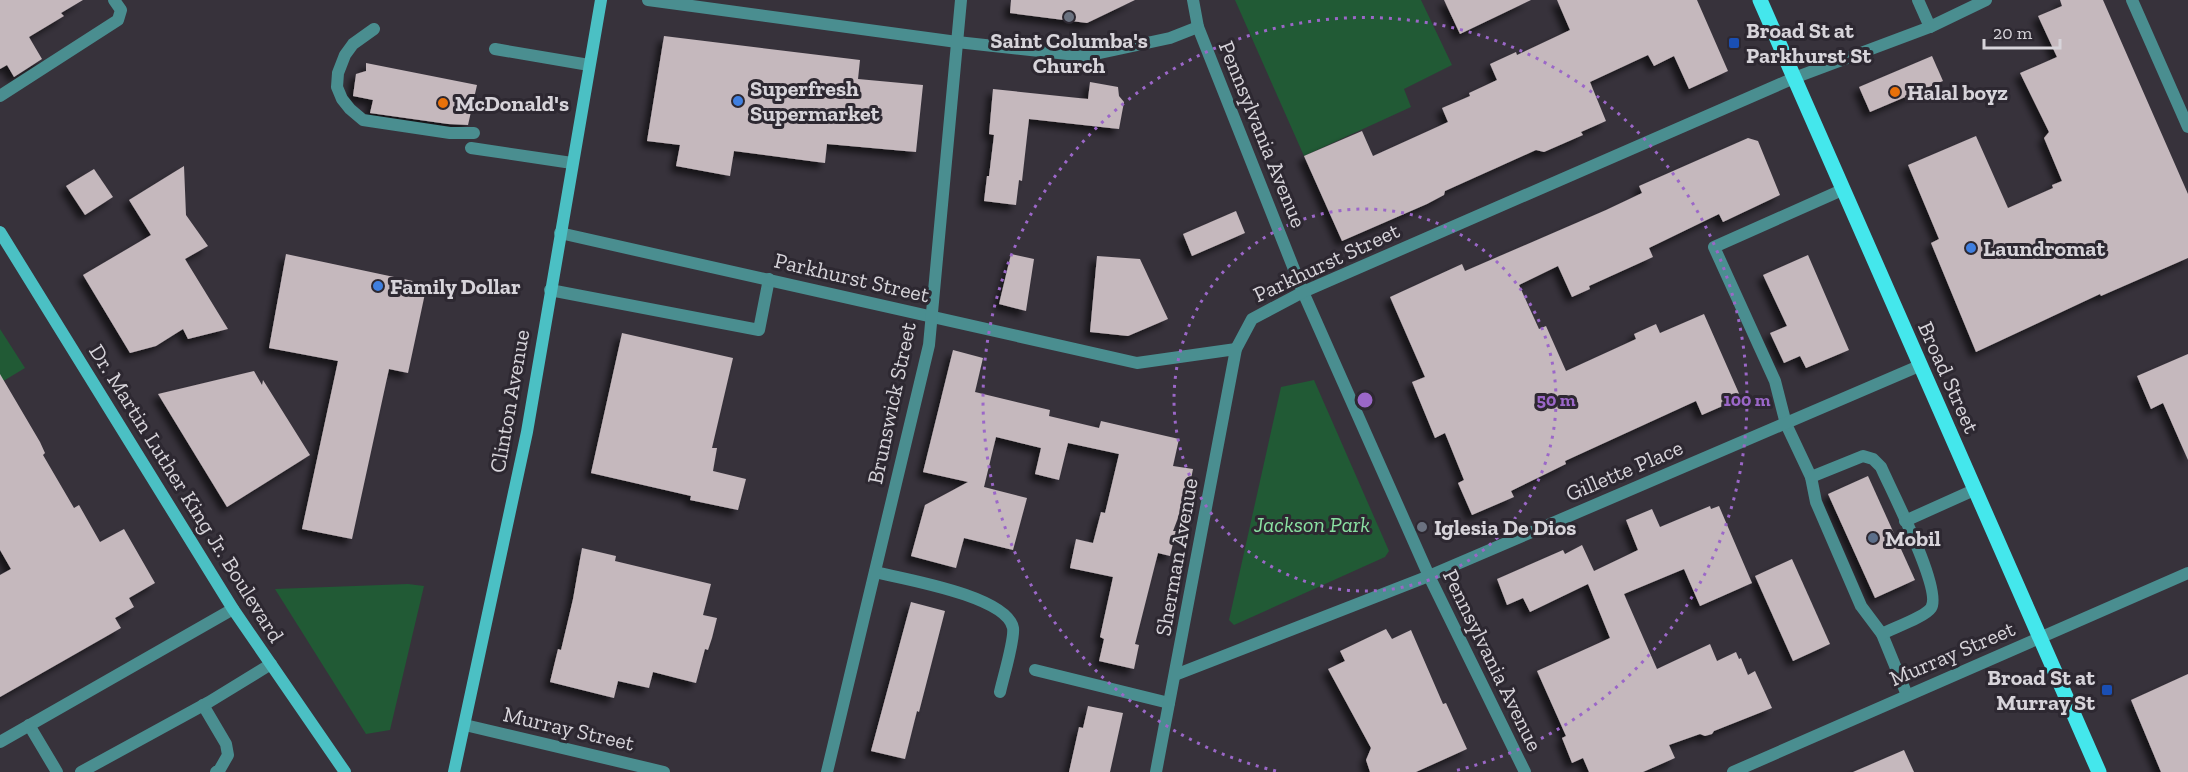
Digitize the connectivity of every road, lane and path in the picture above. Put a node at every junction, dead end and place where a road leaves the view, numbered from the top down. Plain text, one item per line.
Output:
1 (114, 0) edge
2 (601, 0) edge
3 (648, 0) edge
4 (961, 0) edge
5 (1193, 0) edge
6 (1760, 0) edge
7 (1918, 0) edge
8 (1986, 0) edge
9 (2132, 0) edge
10 (1198, 27) junction
11 (1930, 27) junction
12 (374, 29) dead end
13 (957, 42) junction
14 (495, 49) dead end
15 (589, 65) junction
16 (1794, 78) junction
17 (0, 96) edge
18 (2188, 127) edge
19 (474, 133) dead end
20 (471, 148) dead end
21 (572, 163) junction
22 (1842, 190) junction
23 (0, 232) edge
24 (560, 233) junction
25 (769, 279) junction
26 (550, 290) junction
27 (1303, 292) junction
28 (931, 316) junction
29 (1236, 349) junction
30 (1919, 366) junction
31 (1785, 424) junction
32 (1810, 477) junction
33 (1974, 490) junction
34 (1905, 520) junction
35 (875, 572) junction
36 (2188, 573) edge
37 (1429, 576) junction
38 (233, 609) junction
39 (1882, 634) junction
40 (2040, 638) junction
41 (271, 664) junction
42 (1035, 670) dead end
43 (1176, 675) junction
44 (1000, 692) dead end
45 (1907, 695) junction
46 (1169, 704) junction
47 (203, 705) junction
48 (465, 724) junction
49 (29, 725) junction
50 (0, 742) edge
51 (57, 772) edge
52 (81, 772) edge
53 (216, 772) edge
54 (345, 772) edge
55 (454, 772) edge
56 (664, 772) edge
57 (827, 772) edge
58 (1156, 772) edge
59 (1525, 772) edge
60 (1733, 772) edge
61 (2099, 772) edge

1 - 17 street
2 - 15 main road, Clinton Avenue
3 - 13 street
4 - 13 street, Brunswick Street
5 - 10 street, Pennsylvania Avenue
6 - 16 main road, Broad Street
7 - 11 street
8 - 11 street, Parkhurst Street
9 - 18 street
10 - 13 street
10 - 27 street, Pennsylvania Avenue
11 - 16 street, Parkhurst Street
12 - 19 street
13 - 28 street, Brunswick Street
14 - 15 street
15 - 21 main road, Clinton Avenue
16 - 22 main road, Broad Street
16 - 27 street, Parkhurst Street
20 - 21 street
21 - 24 main road, Clinton Avenue
22 - 30 main road, Broad Street
22 - 31 street
23 - 38 main road, Dr. Martin Luther King Jr. Boulevard
24 - 25 street, Parkhurst Street
24 - 26 main road, Clinton Avenue
25 - 26 street
25 - 28 street, Parkhurst Street
26 - 48 main road, Clinton Avenue
27 - 29 street, Parkhurst Street
27 - 37 street, Pennsylvania Avenue
28 - 29 street, Parkhurst Street
28 - 35 street, Brunswick Street
29 - 43 street, Sherman Avenue
30 - 31 street, Gillette Place
30 - 33 main road, Broad Street
31 - 32 street
31 - 37 street, Gillette Place
32 - 34 street
32 - 39 street
33 - 34 street
33 - 40 main road, Broad Street
34 - 39 street
35 - 44 street
35 - 57 street, Brunswick Street
36 - 40 street, Murray Street
37 - 43 street, Gillette Place
37 - 59 street, Pennsylvania Avenue
38 - 41 main road, Dr. Martin Luther King Jr. Boulevard
38 - 49 street
39 - 45 street
40 - 45 street, Murray Street
40 - 61 main road, Broad Street
41 - 47 street
41 - 54 main road, Dr. Martin Luther King Jr. Boulevard
42 - 46 street
43 - 46 street, Sherman Avenue
45 - 60 street, Murray Street
46 - 58 street, Sherman Avenue
47 - 52 street
47 - 53 street
48 - 55 main road, Clinton Avenue
48 - 56 street, Murray Street
49 - 50 street
49 - 51 street

